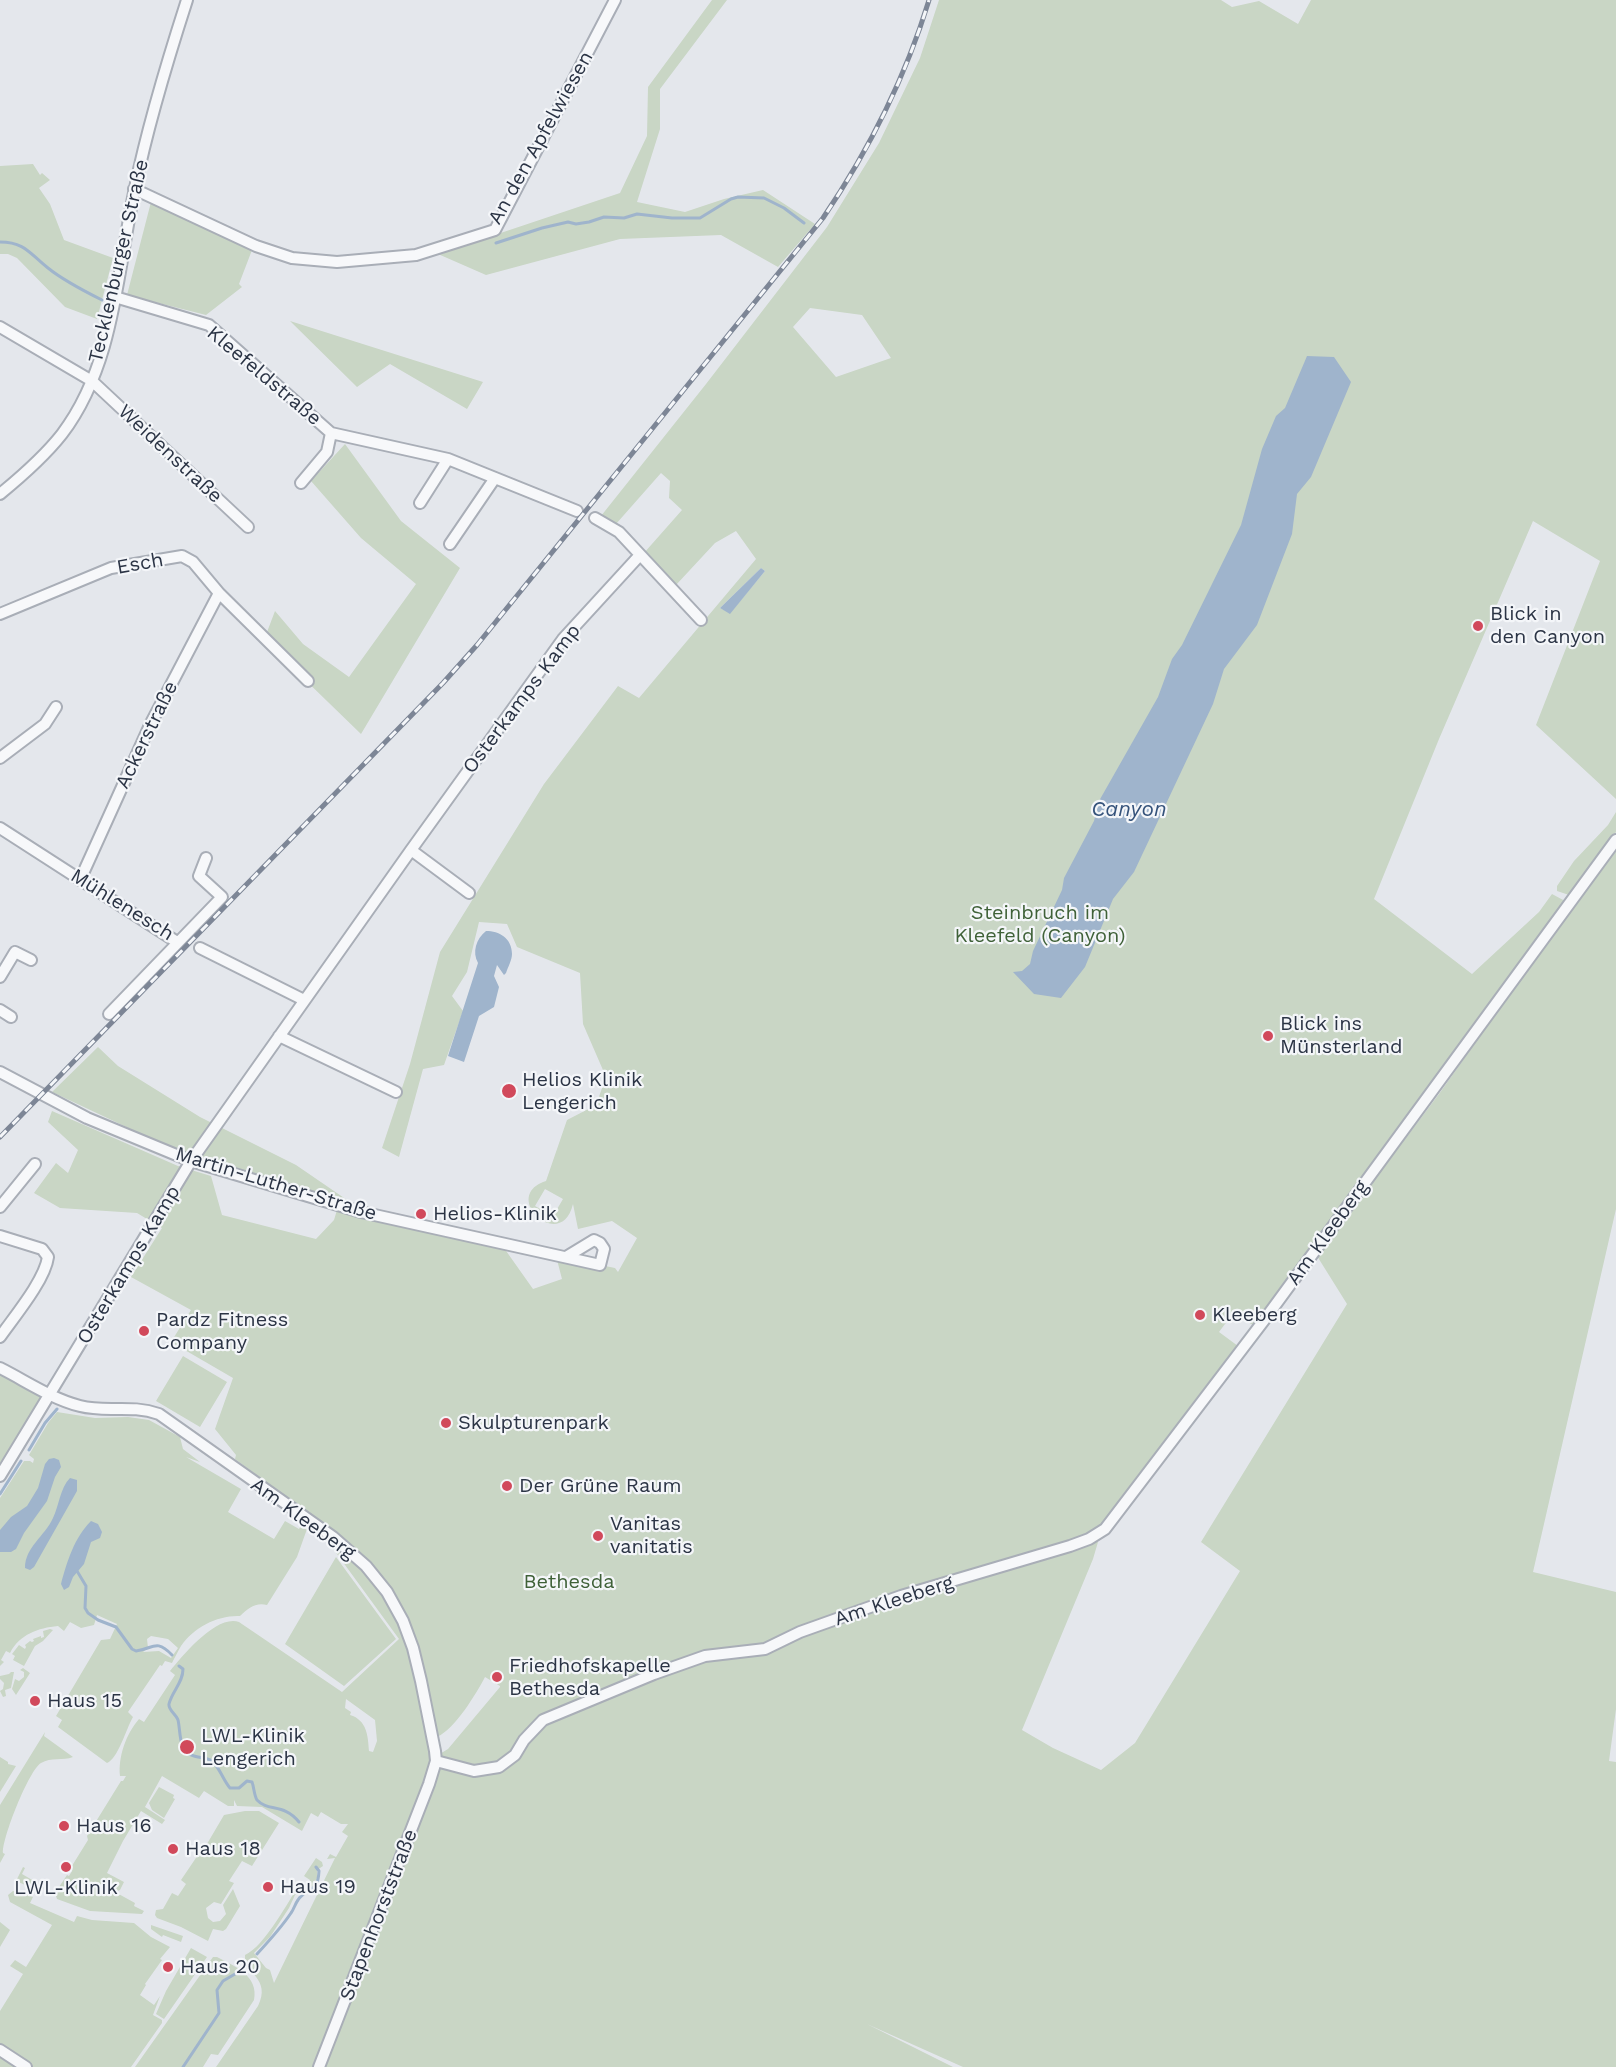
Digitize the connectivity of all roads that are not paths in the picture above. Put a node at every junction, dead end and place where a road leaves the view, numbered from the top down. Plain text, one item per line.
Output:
1 (187, 0) edge
2 (615, 0) edge
3 (134, 189) junction
4 (115, 297) junction
5 (0, 327) edge
6 (92, 381) junction
7 (331, 433) junction
8 (448, 459) junction
9 (495, 478) junction
10 (301, 483) dead end
11 (0, 494) edge
12 (420, 503) dead end
13 (577, 511) dead end
14 (595, 518) dead end
15 (248, 527) dead end
16 (450, 544) dead end
17 (640, 555) junction
18 (219, 593) junction
19 (0, 614) edge
20 (701, 620) dead end
21 (308, 681) dead end
22 (56, 707) dead end
23 (0, 758) edge
24 (0, 828) edge
25 (1616, 840) edge
26 (411, 850) junction
27 (206, 858) dead end
28 (80, 880) junction
29 (469, 893) dead end
30 (177, 942) junction
31 (200, 948) dead end
32 (31, 960) dead end
33 (0, 977) edge
34 (304, 1000) junction
35 (0, 1010) edge
36 (109, 1014) dead end
37 (11, 1017) dead end
38 (279, 1036) junction
39 (0, 1072) edge
40 (396, 1092) dead end
41 (191, 1161) junction
42 (35, 1164) dead end
43 (0, 1207) edge
44 (0, 1236) edge
45 (566, 1257) dead end
46 (0, 1337) edge
47 (0, 1368) edge
48 (52, 1394) junction
49 (0, 1476) edge
50 (436, 1761) junction
51 (0, 2050) edge
52 (26, 2067) edge
53 (319, 2067) edge

1 - 3 street, Tecklenburger Straße
2 - 3 street, An den Apfelwiesen
3 - 4 street, Tecklenburger Straße
4 - 6 street, Tecklenburger Straße
4 - 7 street, Kleefeldstraße
5 - 6 street, Weidenstraße
6 - 11 street, Tecklenburger Straße
6 - 15 street, Weidenstraße
7 - 8 street, Kleefeldstraße
7 - 10 street
8 - 9 street, Kleefeldstraße
8 - 12 street
9 - 13 street, Kleefeldstraße
9 - 16 street
14 - 17 street
17 - 20 street
17 - 26 street, Osterkamps Kamp
18 - 19 street, Esch
18 - 21 street, Esch
18 - 28 street, Ackerstraße
22 - 23 street
24 - 28 street, Mühlenesch
25 - 50 street, Am Kleeberg
26 - 29 street
26 - 34 street, Osterkamps Kamp
27 - 30 street, Mühlenesch
28 - 30 street, Mühlenesch
30 - 36 street
31 - 34 street
32 - 33 street
34 - 38 street, Osterkamps Kamp
35 - 37 street
38 - 40 street
38 - 41 street, Osterkamps Kamp
39 - 41 street, Martin-Luther-Straße
41 - 45 street, Martin-Luther-Straße
41 - 48 street, Osterkamps Kamp
42 - 43 street
44 - 46 street
47 - 48 street, Am Kleeberg
48 - 49 street, Osterkamps Kamp
48 - 50 street, Am Kleeberg
50 - 53 street, Stapenhorststraße
51 - 52 street

